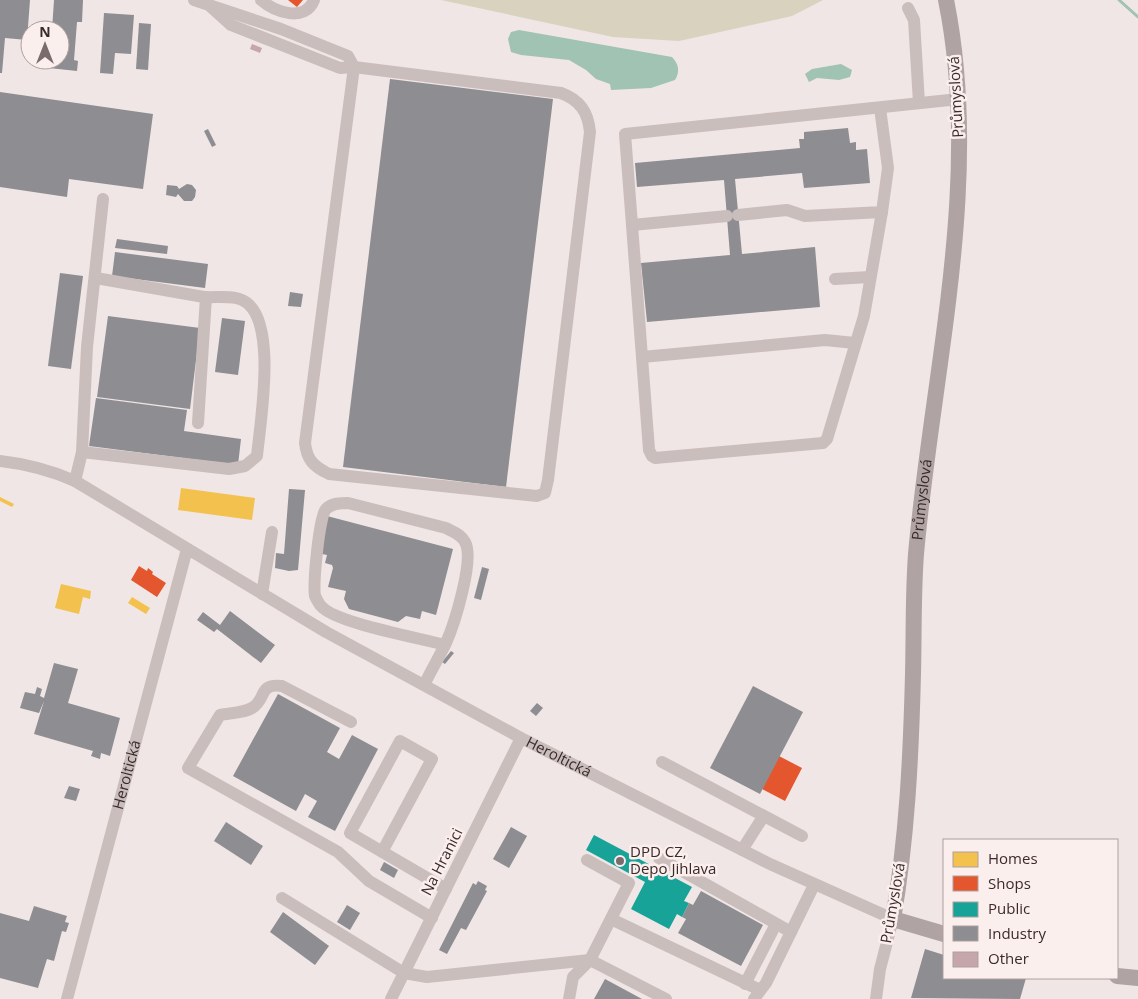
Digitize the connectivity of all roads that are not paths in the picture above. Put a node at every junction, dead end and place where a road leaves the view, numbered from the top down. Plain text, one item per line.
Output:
1 (261, 0) edge
2 (314, 0) edge
3 (946, 0) edge
4 (201, 2) edge
5 (908, 8) dead end
6 (354, 67) junction
7 (959, 100) junction
8 (919, 104) junction
9 (880, 108) junction
10 (104, 199) dead end
11 (882, 212) junction
12 (632, 225) junction
13 (870, 276) junction
14 (96, 278) junction
15 (835, 279) dead end
16 (206, 297) junction
17 (855, 343) junction
18 (642, 357) junction
19 (198, 423) dead end
20 (82, 452) junction
21 (0, 461) edge
22 (74, 481) junction
23 (272, 532) dead end
24 (187, 549) junction
25 (262, 594) junction
26 (445, 645) junction
27 (424, 685) junction
28 (351, 722) dead end
29 (521, 738) junction
30 (662, 762) dead end
31 (763, 817) junction
32 (802, 836) dead end
33 (742, 850) junction
34 (382, 852) junction
35 (659, 858) dead end
36 (587, 860) dead end
37 (814, 885) junction
38 (446, 889) junction
39 (282, 898) dead end
40 (432, 918) junction
41 (611, 919) junction
42 (893, 919) junction
43 (776, 924) junction
44 (791, 932) junction
45 (943, 934) edge
46 (590, 960) junction
47 (404, 972) junction
48 (1118, 976) edge
49 (1138, 978) edge
50 (745, 984) junction
51 (757, 995) edge
52 (67, 999) edge
53 (391, 999) edge
54 (569, 999) edge
55 (666, 999) edge
56 (876, 999) edge

1 - 2 street
3 - 7 main road, Průmyslová
4 - 6 street
5 - 8 street
6 - 6 street
7 - 8 street
7 - 42 main road, Průmyslová
8 - 9 street
9 - 11 street
9 - 12 street
10 - 14 street
11 - 12 street
11 - 13 street
12 - 18 street
13 - 15 street
13 - 17 street
14 - 16 street
14 - 20 street
16 - 19 street
16 - 20 street
17 - 18 street
17 - 18 street
20 - 22 street
21 - 22 street, Heroltická
22 - 24 street, Heroltická
23 - 25 street
24 - 25 street, Heroltická
24 - 52 street, Heroltická
25 - 27 street, Heroltická
26 - 26 street
26 - 27 street
27 - 29 street, Heroltická
28 - 40 street
29 - 33 street, Heroltická
29 - 38 street, Na Hranici
30 - 31 street
31 - 32 street
31 - 33 street
33 - 37 street, Heroltická
34 - 34 street
34 - 38 street
35 - 43 street
36 - 41 street
37 - 42 street, Heroltická
37 - 44 street
38 - 40 street, Na Hranici
39 - 47 street
40 - 47 street, Na Hranici
41 - 46 street
41 - 50 street
42 - 45 main road, Heroltická
42 - 56 street, Průmyslová
43 - 44 street
43 - 50 street
44 - 51 street
46 - 47 street
46 - 54 street
46 - 55 street
47 - 53 street, Na Hranici
48 - 49 main road
50 - 51 street

